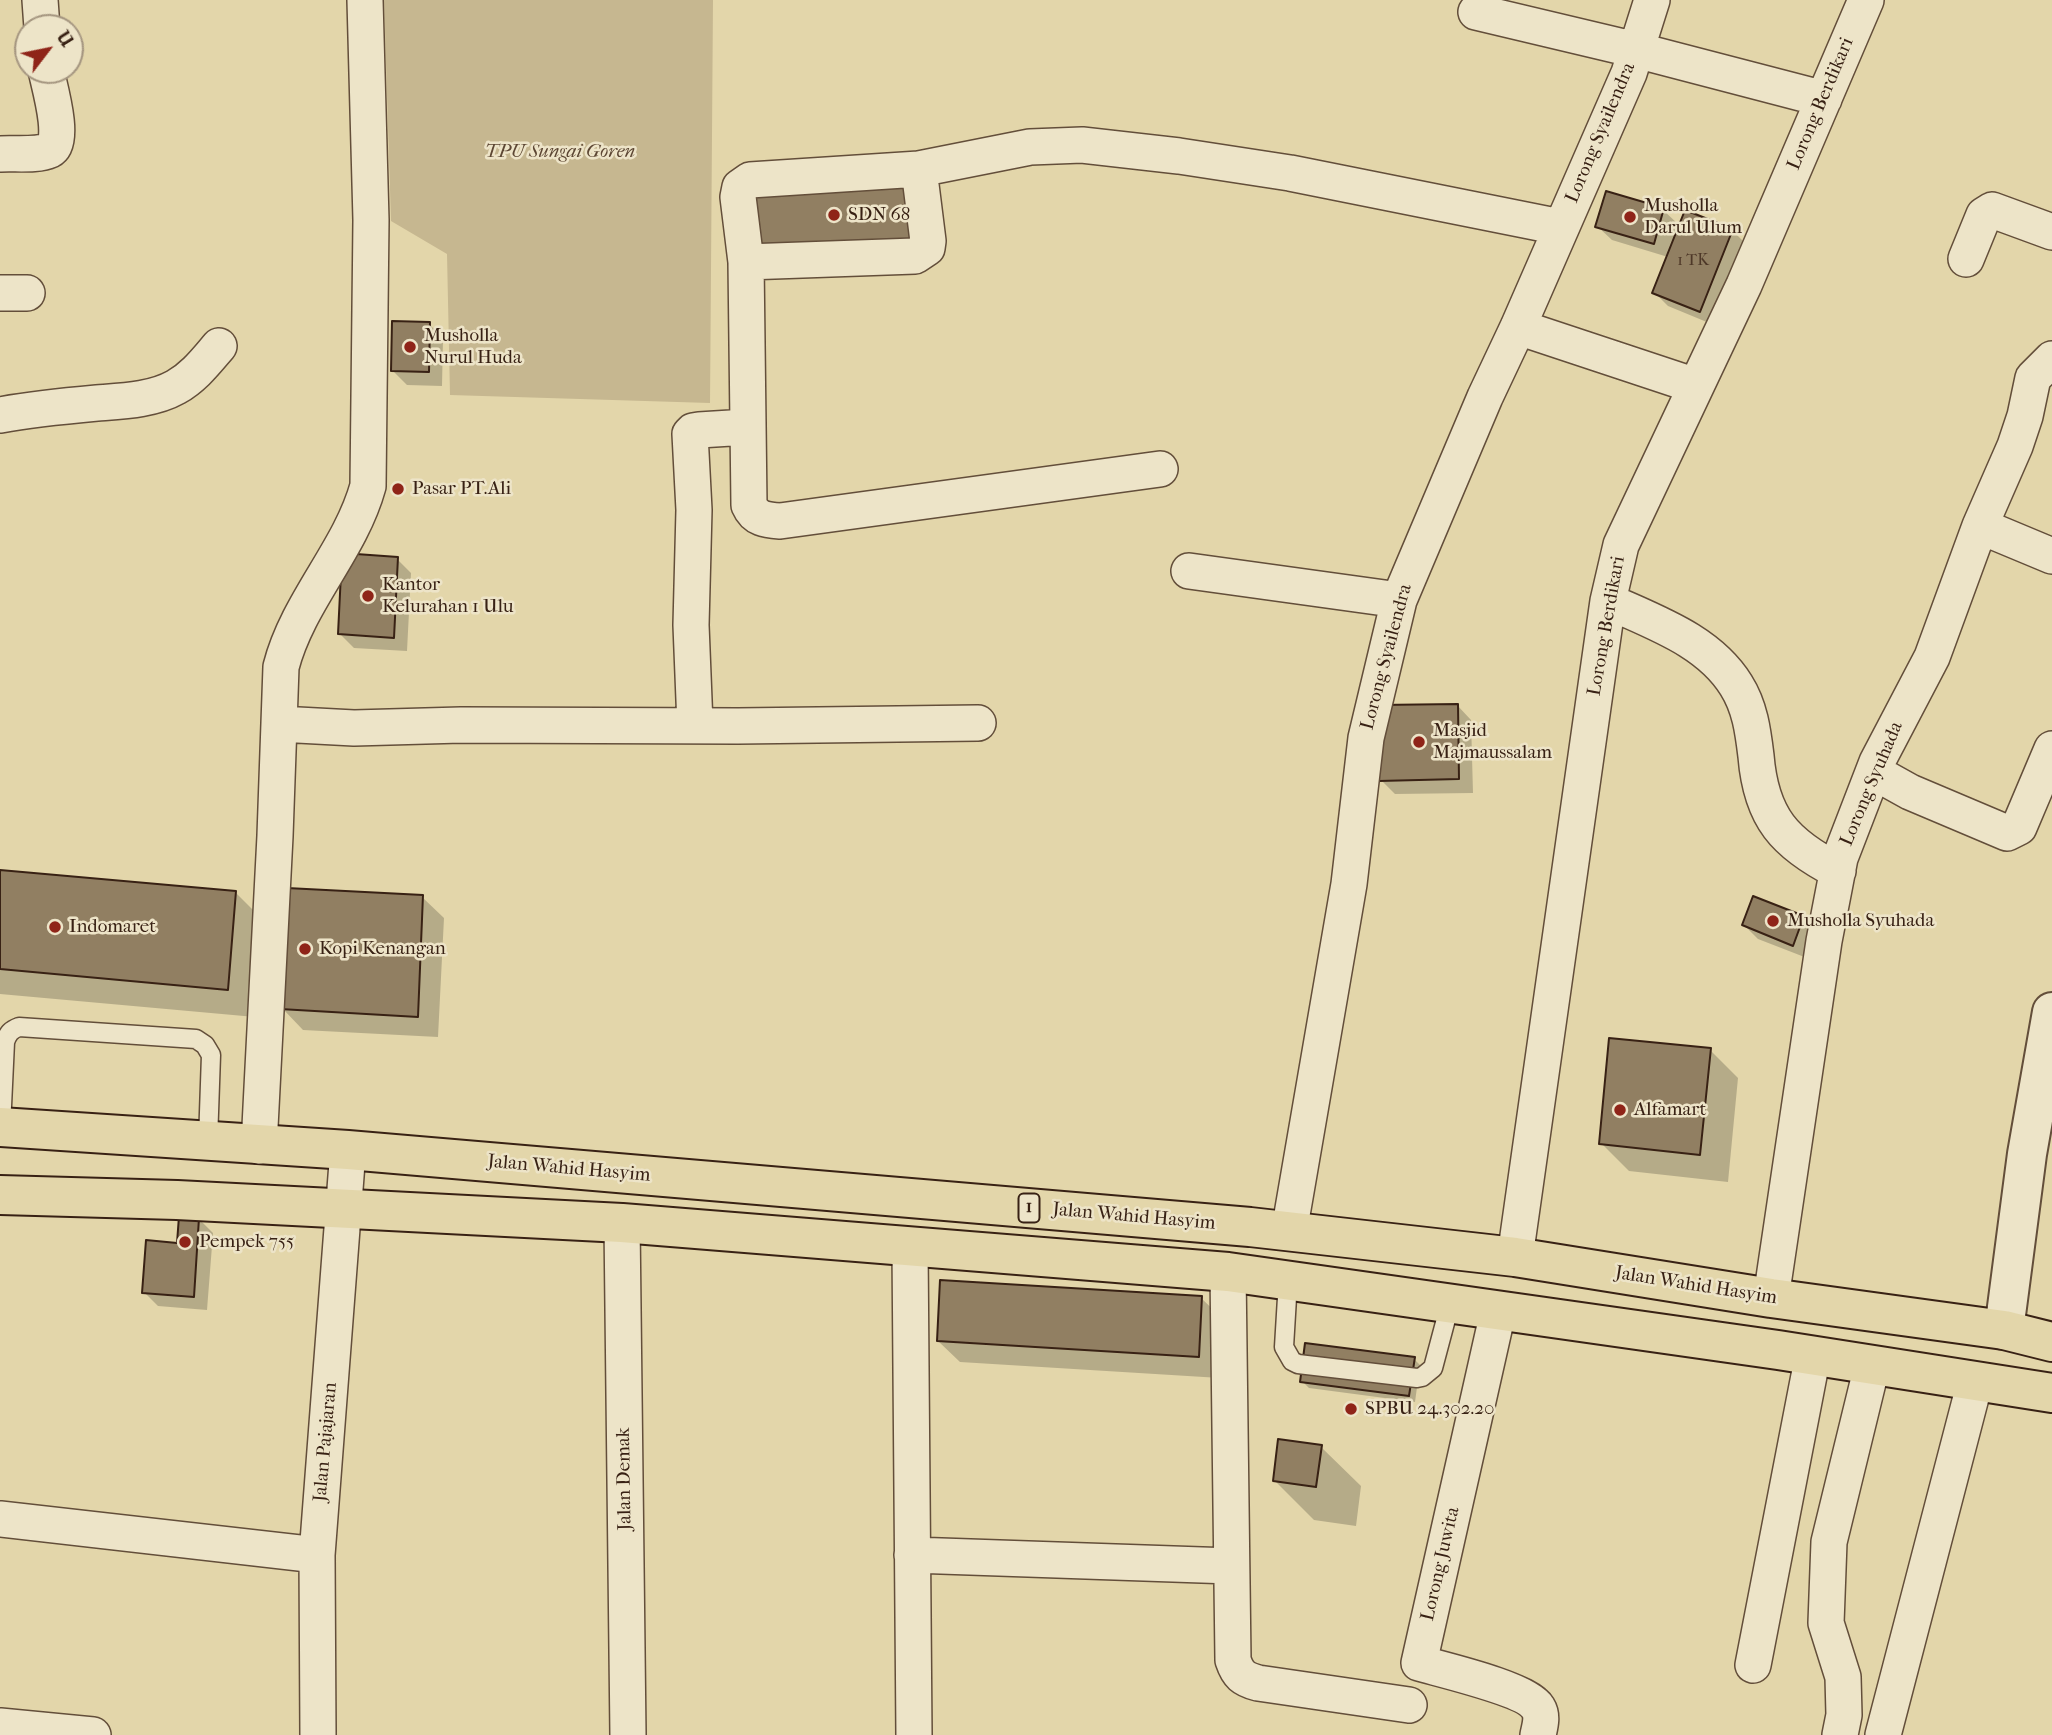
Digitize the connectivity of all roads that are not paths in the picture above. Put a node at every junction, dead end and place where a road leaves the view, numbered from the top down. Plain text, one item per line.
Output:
1 (365, 0) edge
2 (1652, 0) edge
3 (1866, 0) edge
4 (1475, 12) dead end
5 (1636, 50) junction
6 (49, 84) edge
7 (1824, 99) junction
8 (0, 154) edge
9 (919, 169) junction
10 (1560, 227) junction
11 (2052, 232) edge
12 (1966, 259) dead end
13 (746, 262) junction
14 (1518, 327) junction
15 (219, 346) dead end
16 (2052, 359) edge
17 (1696, 386) junction
18 (0, 415) edge
19 (747, 427) junction
20 (1160, 469) dead end
21 (1980, 526) junction
22 (2052, 556) edge
23 (1189, 570) dead end
24 (1399, 600) junction
25 (1608, 601) junction
26 (978, 723) dead end
27 (279, 724) junction
28 (695, 725) junction
29 (2052, 749) edge
30 (1874, 772) junction
31 (1838, 871) junction
32 (2052, 1012) edge
33 (0, 1127) edge
34 (208, 1141) junction
35 (259, 1146) junction
36 (348, 1150) junction
37 (0, 1196) edge
38 (344, 1209) junction
39 (622, 1223) junction
40 (1289, 1232) junction
41 (910, 1247) junction
42 (1515, 1257) junction
43 (1228, 1272) junction
44 (1287, 1282) junction
45 (1771, 1298) junction
46 (1451, 1304) junction
47 (1498, 1312) junction
48 (2004, 1330) junction
49 (2052, 1342) edge
50 (1813, 1355) junction
51 (1872, 1366) junction
52 (1975, 1382) junction
53 (2052, 1394) edge
54 (0, 1520) edge
55 (317, 1555) junction
56 (912, 1555) junction
57 (1231, 1566) junction
58 (1419, 1663) junction
59 (1753, 1665) dead end
60 (1406, 1720) edge
61 (0, 1726) edge
62 (93, 1735) edge
63 (318, 1735) edge
64 (628, 1735) edge
65 (914, 1735) edge
66 (1538, 1735) edge
67 (1840, 1735) edge
68 (1883, 1735) edge

1 - 27 street
2 - 5 street, Lorong Syailendra
3 - 7 street, Lorong Berdikari
4 - 5 street
5 - 7 street
5 - 10 street, Lorong Syailendra
6 - 8 street
7 - 17 street, Lorong Berdikari
9 - 10 street
9 - 13 street
9 - 13 street
10 - 14 street, Lorong Syailendra
11 - 12 street
13 - 19 street
14 - 17 street
14 - 24 street, Lorong Syailendra
15 - 18 street
16 - 21 street, Lorong Syuhada
17 - 25 street, Lorong Berdikari
19 - 20 street
19 - 28 street
21 - 22 street
21 - 30 street, Lorong Syuhada
23 - 24 street
24 - 40 street, Lorong Syailendra
25 - 31 street
25 - 42 street, Lorong Berdikari
26 - 28 street
27 - 28 street
27 - 35 street
29 - 30 street
30 - 31 street, Lorong Syuhada
31 - 45 street, Lorong Syuhada
32 - 48 street
33 - 34 highway, Jalan Wahid Hasyim / 1
33 - 34 lane
34 - 35 highway, Jalan Wahid Hasyim / 1
35 - 36 highway, Jalan Wahid Hasyim / 1
36 - 38 street, Jalan Pajajaran
36 - 40 highway, Jalan Wahid Hasyim / 1
37 - 38 highway
38 - 39 highway
38 - 55 street, Jalan Pajajaran
39 - 41 highway
39 - 64 street, Jalan Demak
40 - 42 highway, Jalan Wahid Hasyim / 1
41 - 43 highway
41 - 56 street
42 - 45 highway, Jalan Wahid Hasyim / 1
43 - 44 highway
43 - 57 street
44 - 46 highway
44 - 46 lane
45 - 48 highway, Jalan Wahid Hasyim / 1
46 - 47 highway
47 - 50 highway
47 - 58 street, Lorong Juwita
48 - 49 highway, Jalan Wahid Hasyim / 1
50 - 51 highway
50 - 59 street
51 - 52 highway
51 - 67 street
52 - 53 highway
52 - 68 street
54 - 55 street
55 - 63 street, Jalan Pajajaran
56 - 57 street
56 - 65 street
57 - 60 street
58 - 60 street, Lorong Juwita
58 - 66 street
61 - 62 street

